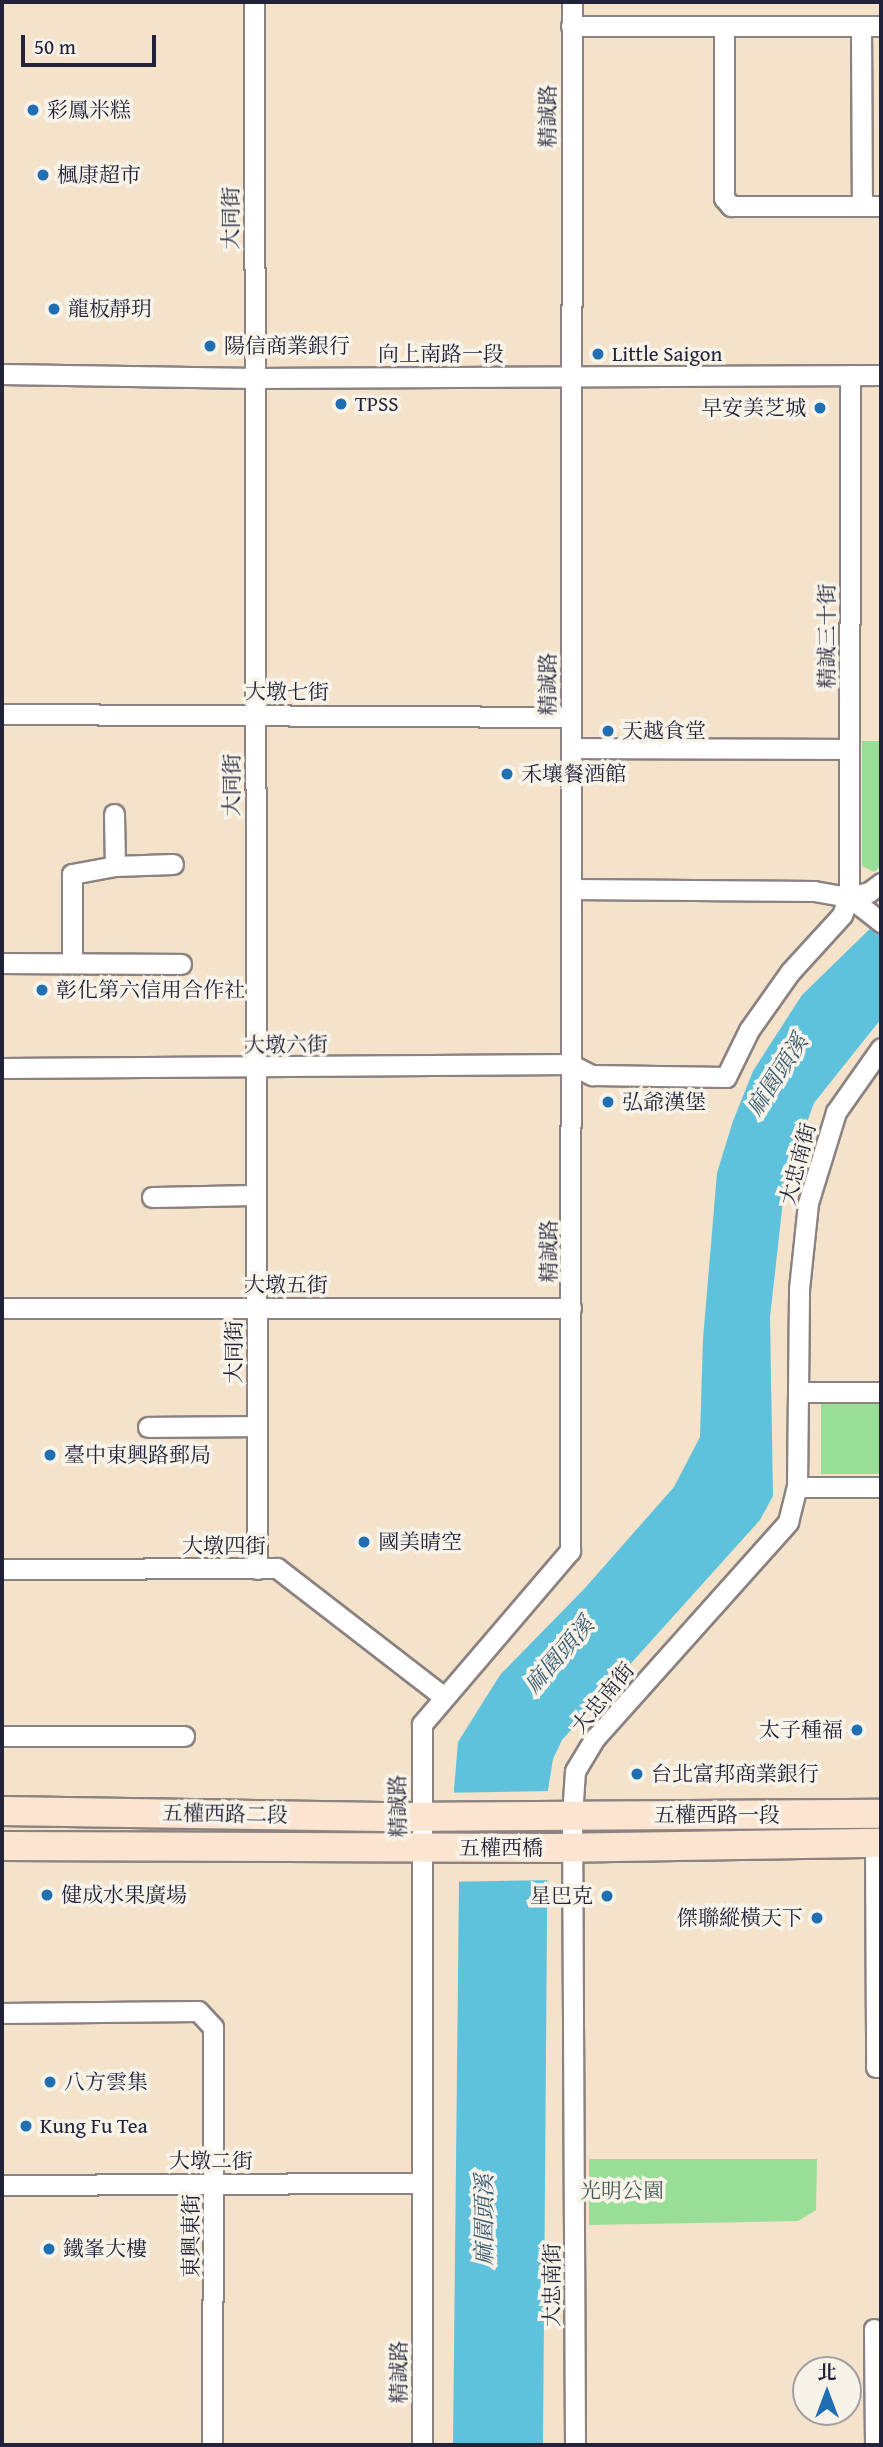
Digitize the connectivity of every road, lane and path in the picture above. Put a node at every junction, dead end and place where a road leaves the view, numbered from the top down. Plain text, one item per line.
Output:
1 (254, 2) edge
2 (572, 2) edge
3 (571, 26) junction
4 (724, 26) junction
5 (861, 26) junction
6 (881, 26) edge
7 (872, 206) edge
8 (2, 374) edge
9 (850, 374) junction
10 (881, 375) edge
11 (569, 376) junction
12 (255, 377) junction
13 (2, 714) edge
14 (255, 715) junction
15 (571, 716) junction
16 (571, 748) junction
17 (849, 749) junction
18 (114, 814) dead end
19 (173, 864) dead end
20 (115, 866) junction
21 (881, 883) edge
22 (571, 889) junction
23 (849, 897) junction
24 (875, 916) edge
25 (2, 963) edge
26 (72, 963) junction
27 (180, 964) dead end
28 (881, 1048) edge
29 (570, 1065) junction
30 (2, 1068) edge
31 (256, 1068) junction
32 (256, 1195) junction
33 (152, 1197) dead end
34 (2, 1308) edge
35 (257, 1308) junction
36 (571, 1308) junction
37 (799, 1392) junction
38 (881, 1392) edge
39 (257, 1426) junction
40 (148, 1427) dead end
41 (797, 1487) junction
42 (881, 1487) edge
43 (2, 1569) edge
44 (257, 1569) junction
45 (444, 1697) junction
46 (184, 1736) dead end
47 (2, 1737) edge
48 (2, 1811) edge
49 (881, 1814) edge
50 (434, 1816) junction
51 (562, 1816) junction
52 (878, 1843) edge
53 (2, 1846) edge
54 (563, 1847) junction
55 (435, 1848) junction
56 (2, 2013) edge
57 (881, 2067) edge
58 (421, 2183) junction
59 (214, 2184) junction
60 (2, 2185) edge
61 (874, 2329) dead end
62 (212, 2445) edge
63 (422, 2445) edge
64 (575, 2445) edge
65 (874, 2445) edge

1 - 12 street, 大同街
2 - 3 street, 精誠路
3 - 4 street
3 - 11 street, 精誠路
4 - 5 street
4 - 7 street
5 - 6 street
5 - 7 street
8 - 12 street, 向上南路一段
9 - 10 street, 向上南路一段
9 - 11 street, 向上南路一段
9 - 17 street, 精誠三十街
11 - 12 street, 向上南路一段
11 - 15 street, 精誠路
12 - 14 street, 大同街
13 - 14 street, 大墩七街
14 - 15 street, 大墩七街
14 - 31 street, 大同街
15 - 16 street, 精誠路
16 - 17 street
16 - 22 street, 精誠路
17 - 23 street, 精誠三十街
18 - 20 street
19 - 20 street
20 - 26 street
21 - 23 street
22 - 23 street
22 - 29 street, 精誠路
23 - 24 street
23 - 29 street, 大墩六街
25 - 26 street
26 - 27 street
28 - 37 street, 大忠南街
29 - 31 street, 大墩六街
29 - 36 street, 精誠路
30 - 31 street, 大墩六街
31 - 32 street, 大同街
32 - 33 street
32 - 35 street, 大同街
34 - 35 street, 大墩五街
35 - 36 street, 大墩五街
35 - 39 street, 大同街
36 - 45 street, 精誠路
37 - 38 street
37 - 41 street, 大忠南街
39 - 40 street
39 - 44 street, 大同街
41 - 42 street
41 - 51 street, 大忠南街
43 - 44 street, 大墩四街
44 - 45 street, 大墩四街
45 - 50 street, 精誠路
46 - 47 street
48 - 50 main road, 五權西路二段
49 - 51 main road, 五權西路一段
50 - 51 main road, 五權西橋
50 - 55 street, 精誠路
51 - 54 street, 大忠南街
52 - 54 main road, 五權西路一段
52 - 57 street
53 - 55 main road, 五權西路二段
54 - 55 main road, 五權西橋
54 - 64 street, 大忠南街
55 - 58 street, 精誠路
56 - 59 street, 東興東街
58 - 59 street, 大墩二街
58 - 63 street, 精誠路
59 - 60 street, 大墩二街
59 - 62 street, 東興東街
61 - 65 street

